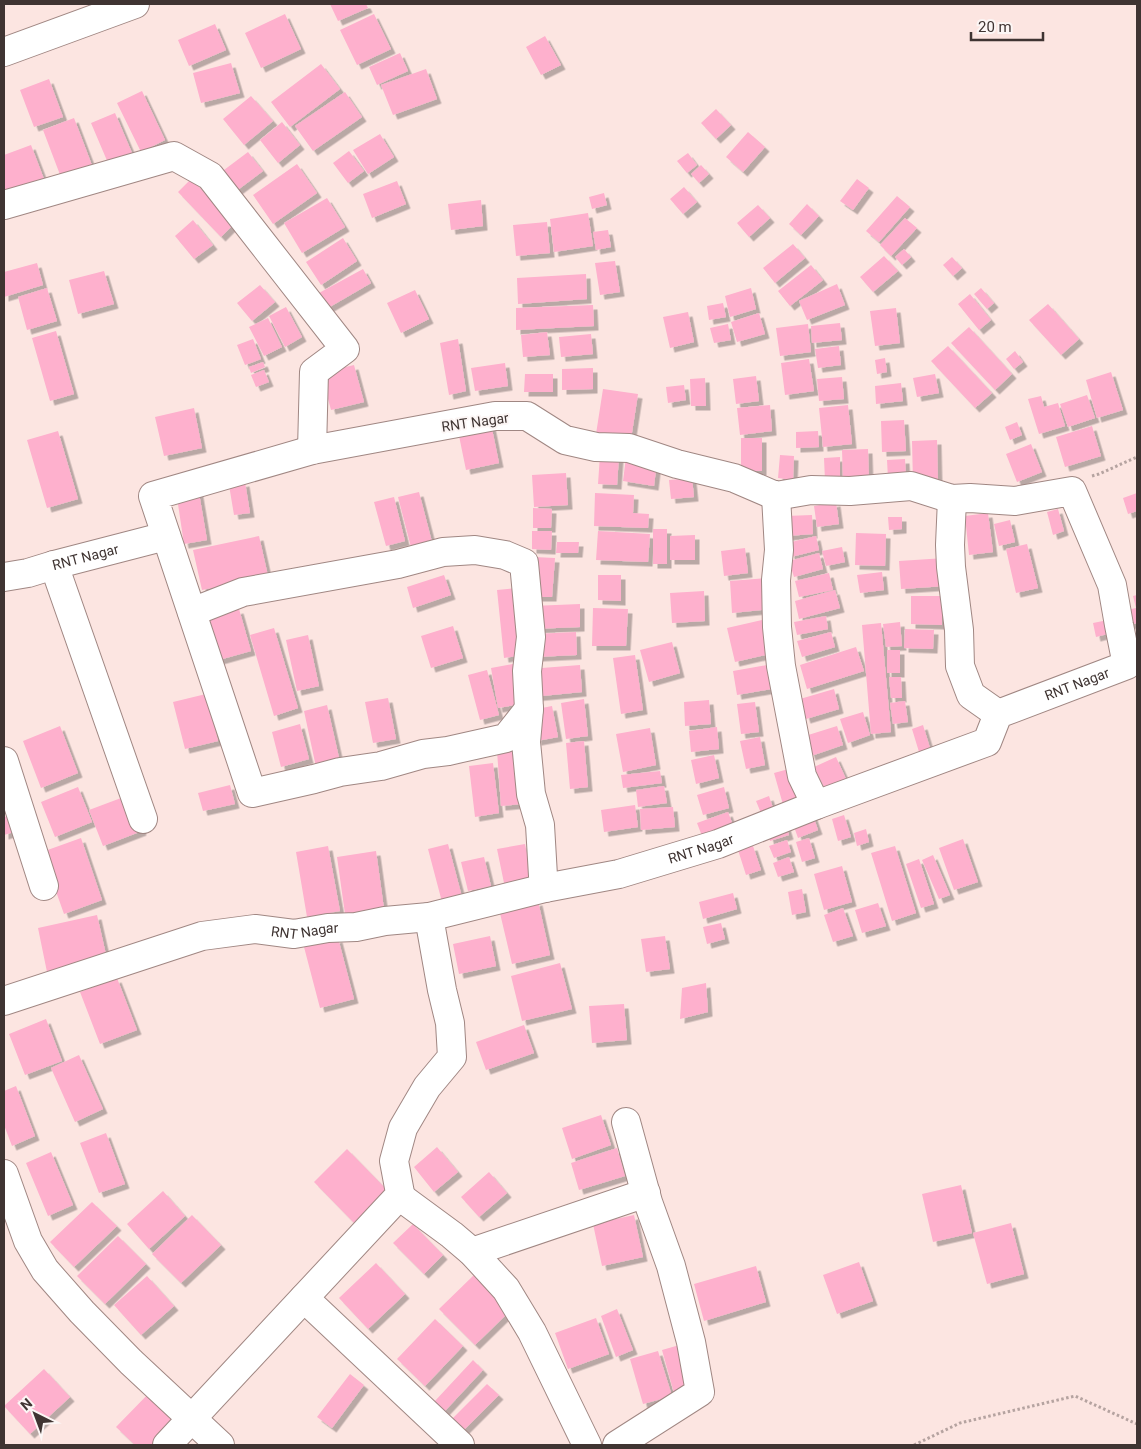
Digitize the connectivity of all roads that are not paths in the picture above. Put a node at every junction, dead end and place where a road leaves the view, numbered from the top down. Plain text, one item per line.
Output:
1 (135, 4) edge
2 (4, 52) edge
3 (4, 205) edge
4 (312, 450) junction
5 (776, 496) junction
6 (952, 499) junction
7 (166, 536) junction
8 (54, 565) junction
9 (4, 577) edge
10 (192, 612) junction
11 (528, 709) junction
12 (998, 714) junction
13 (4, 762) edge
14 (816, 805) junction
15 (142, 819) dead end
16 (44, 886) dead end
17 (545, 888) junction
18 (429, 917) junction
19 (4, 1001) edge
20 (626, 1122) dead end
21 (4, 1174) edge
22 (646, 1193) junction
23 (399, 1196) junction
24 (472, 1252) junction
25 (304, 1298) junction
26 (191, 1419) junction
27 (167, 1445) edge
28 (220, 1445) edge
29 (460, 1445) edge
30 (587, 1445) edge
31 (617, 1445) edge

1 - 2 street
3 - 4 street
4 - 5 street, RNT Nagar
4 - 7 street, RNT Nagar
5 - 6 street, RNT Nagar
5 - 14 street
6 - 12 street
6 - 12 street, RNT Nagar
7 - 8 street, RNT Nagar
7 - 10 street, RNT Nagar
8 - 9 street, RNT Nagar
8 - 15 street
10 - 11 street, RNT Nagar
10 - 11 street
11 - 17 street
12 - 14 street, RNT Nagar
13 - 16 street
14 - 17 street, RNT Nagar
17 - 18 street, RNT Nagar
18 - 19 street, RNT Nagar
18 - 23 street
20 - 22 street
21 - 26 street
22 - 24 street
22 - 31 street
23 - 24 street
23 - 25 street
24 - 30 street
25 - 26 street
25 - 29 street
26 - 27 street
26 - 28 street

